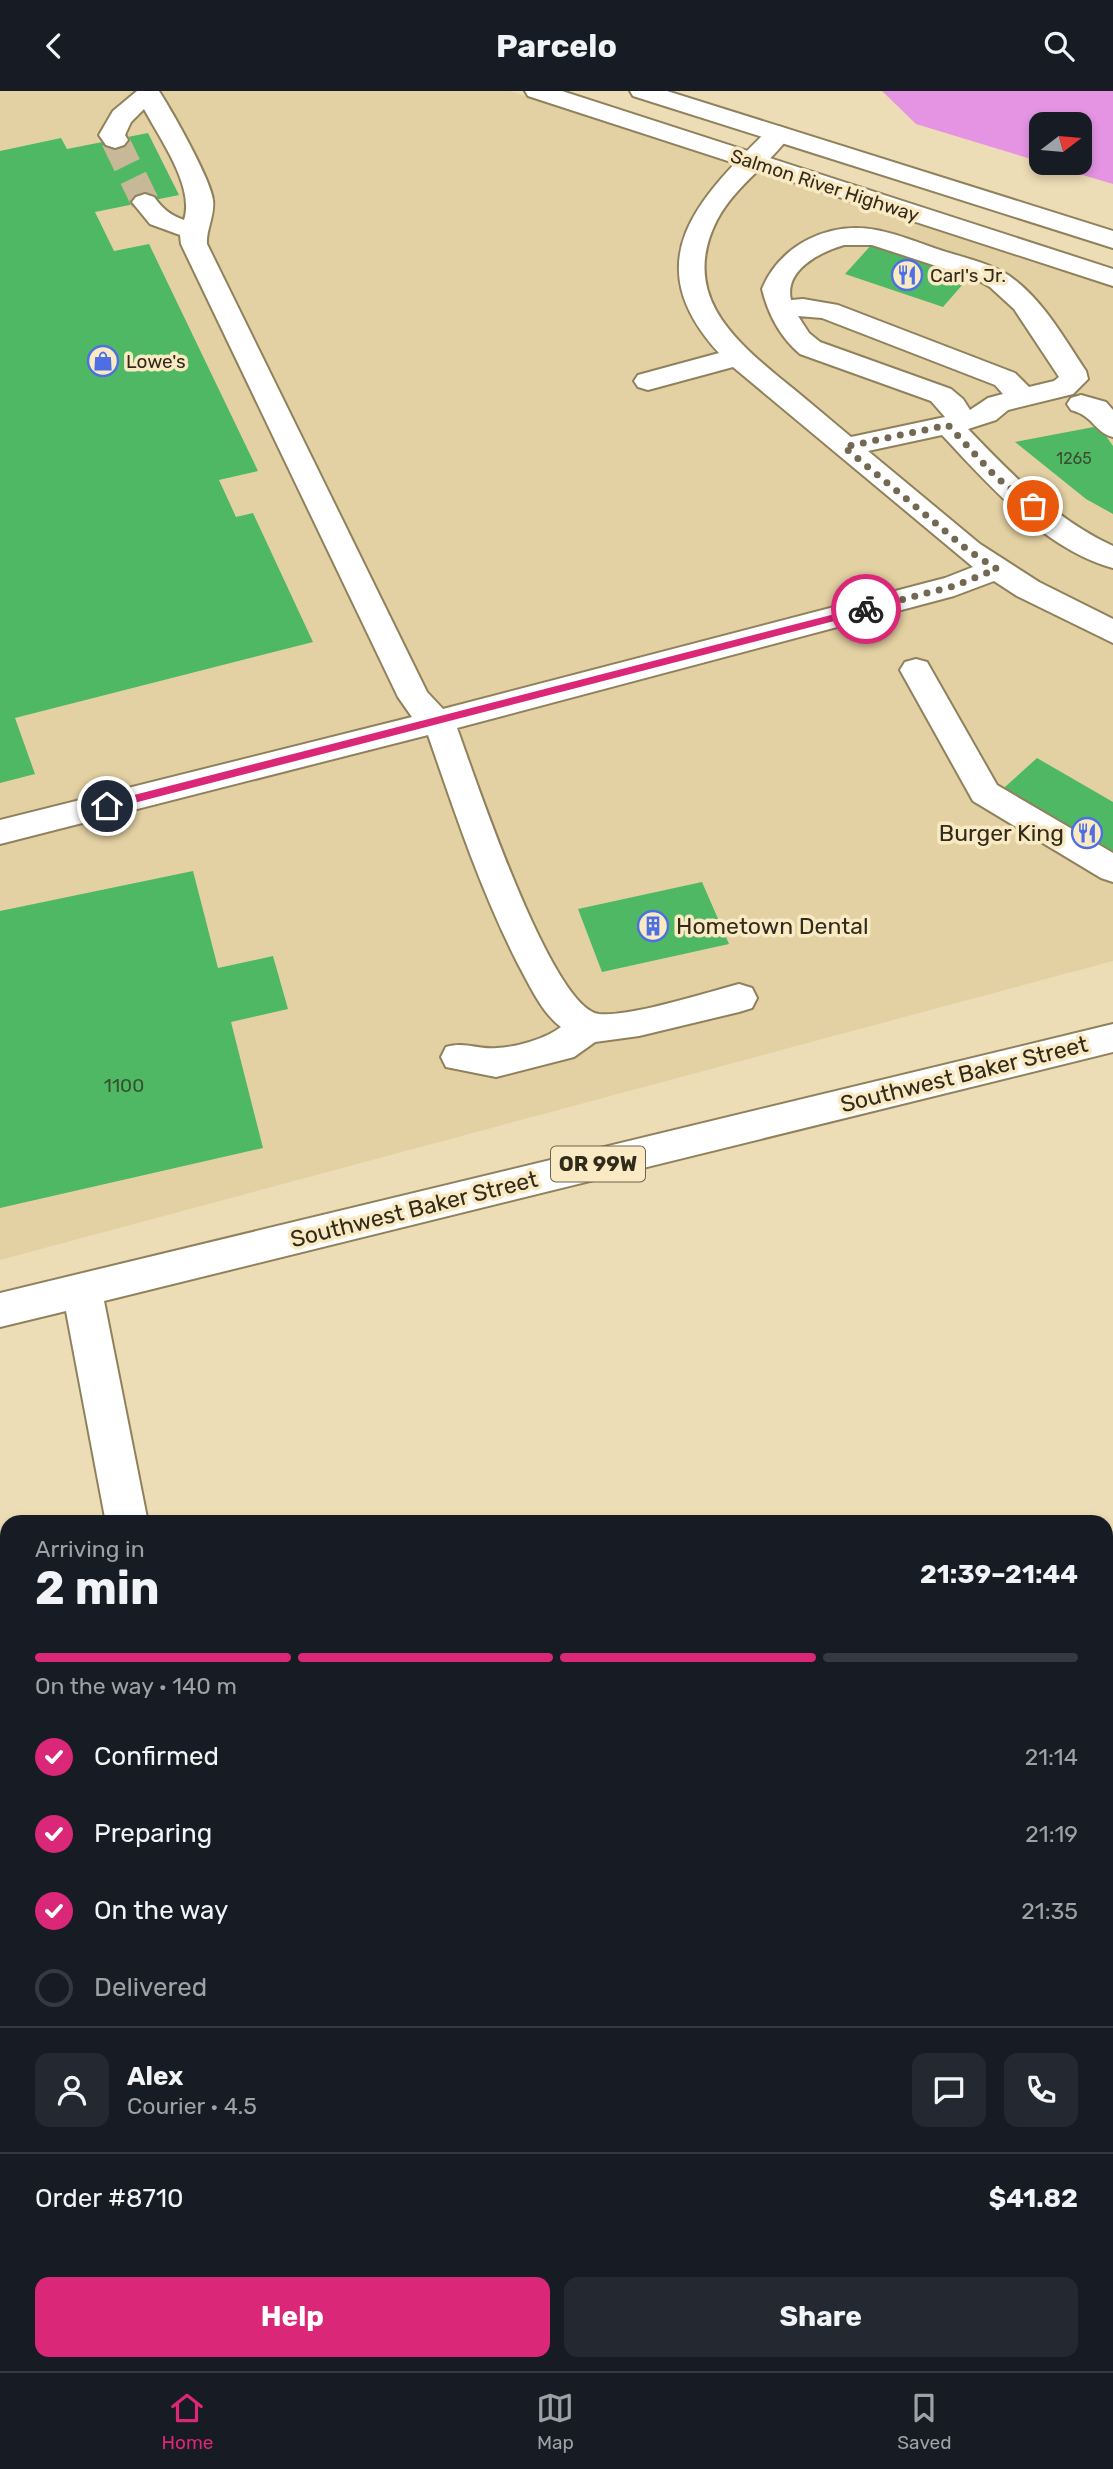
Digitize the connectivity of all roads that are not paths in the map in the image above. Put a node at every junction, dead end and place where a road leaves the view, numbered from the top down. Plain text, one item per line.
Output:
1 (537, 91) edge
2 (642, 91) edge
3 (778, 134) junction
4 (115, 139) dead end
5 (752, 161) junction
6 (145, 202) tunnel mouth
7 (194, 230) junction
8 (1113, 240) edge
9 (1113, 278) edge
10 (780, 309) junction
11 (738, 356) junction
12 (648, 381) dead end
13 (1023, 397) junction
14 (1081, 404) dead end
15 (955, 423) junction
16 (1113, 428) edge
17 (844, 447) junction
18 (1113, 558) edge
19 (997, 569) junction
20 (1113, 632) edge
21 (916, 670) dead end
22 (439, 722) junction
23 (0, 832) edge
24 (1113, 869) edge
25 (739, 998) dead end
26 (588, 1027) junction
27 (1113, 1038) edge
28 (459, 1057) dead end
29 (82, 1290) junction
30 (0, 1310) edge
31 (125, 1515) edge

1 - 5 main road, Salmon River Highway
2 - 3 main road, Salmon River Highway
3 - 5 main road
3 - 8 main road, Salmon River Highway
4 - 7 main road
5 - 9 main road, Salmon River Highway
5 - 11 main road
6 - 7 main road
7 - 22 main road
10 - 13 main road
10 - 13 main road
10 - 15 main road
11 - 12 main road
11 - 17 main road
13 - 15 main road
14 - 16 main road
15 - 17 main road
15 - 18 main road
17 - 19 main road
19 - 20 main road
19 - 22 main road
21 - 24 main road
22 - 23 main road
22 - 26 main road
25 - 26 main road
26 - 28 main road
27 - 29 main road, Southwest Baker Street / OR 99W
29 - 30 main road, Southwest Baker Street / OR 99W
29 - 31 main road

